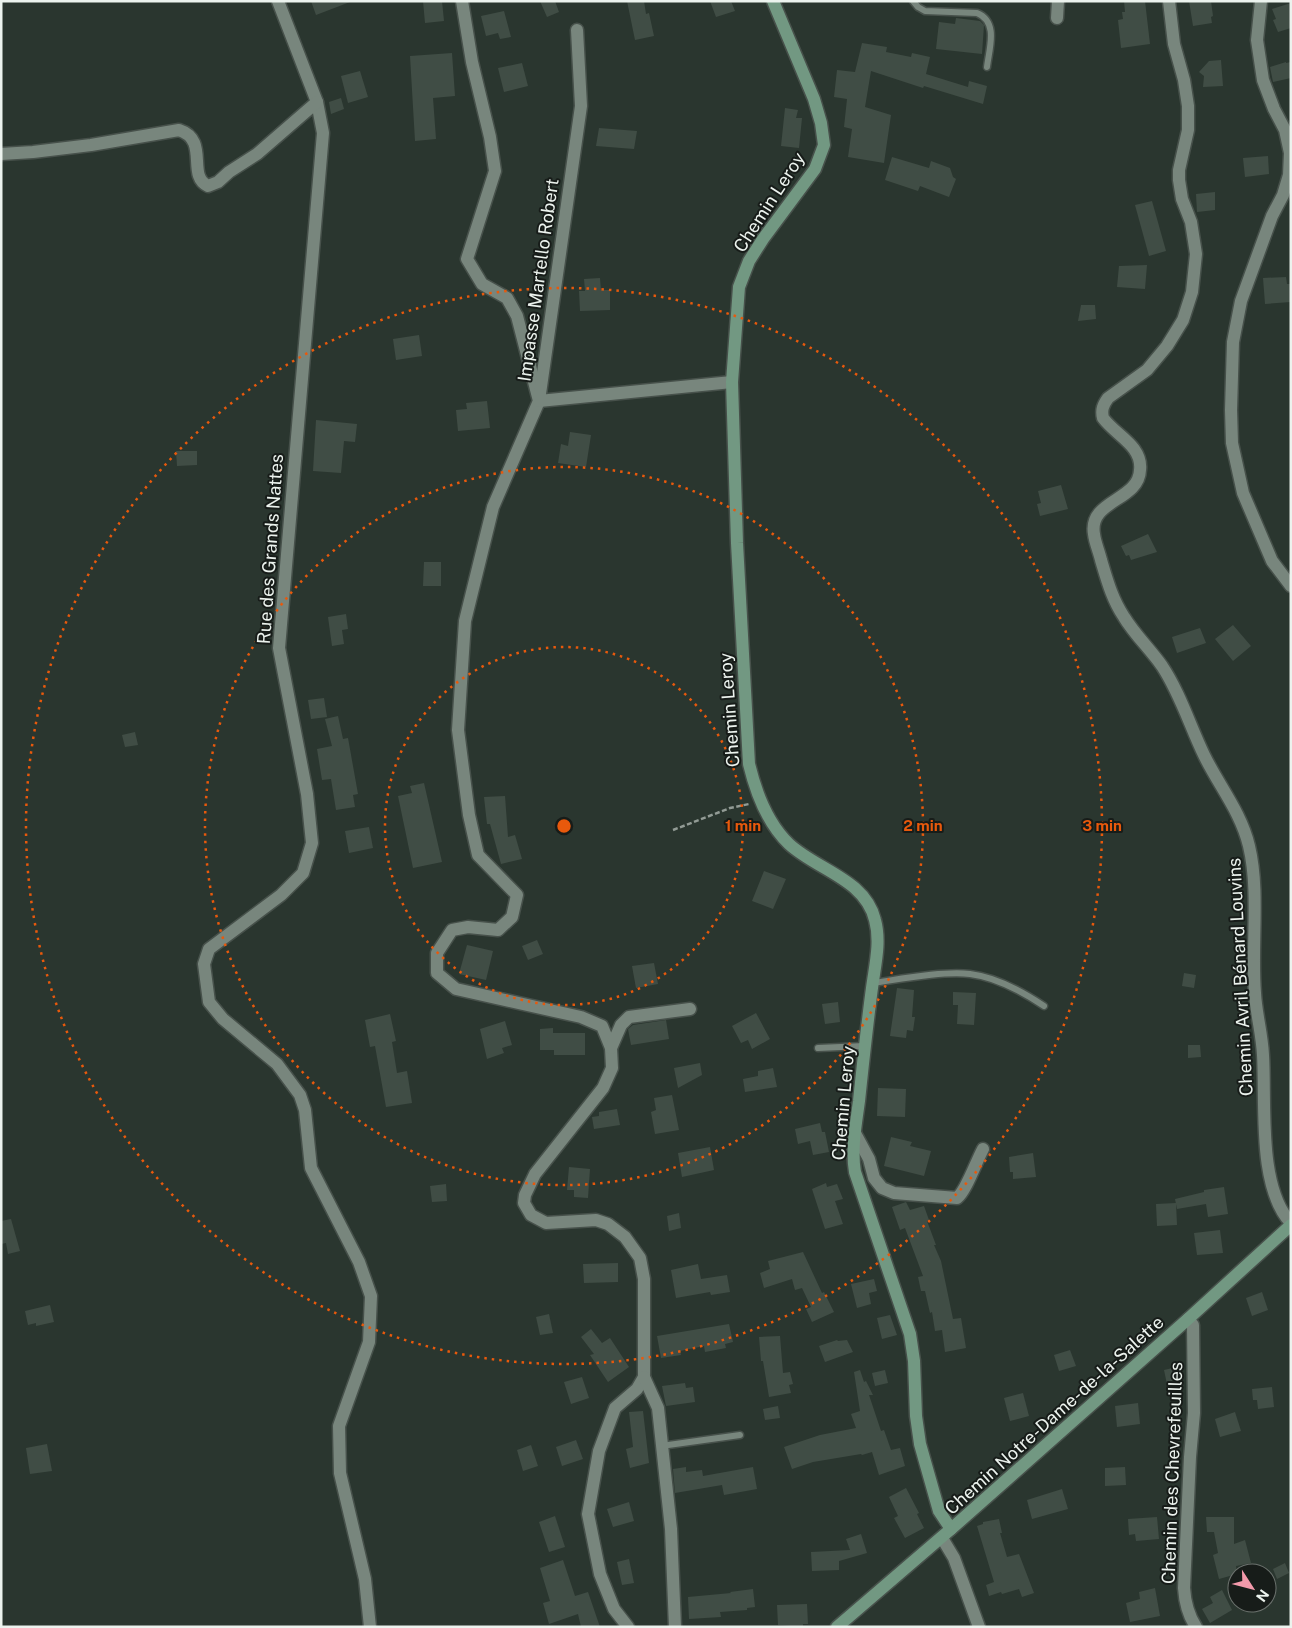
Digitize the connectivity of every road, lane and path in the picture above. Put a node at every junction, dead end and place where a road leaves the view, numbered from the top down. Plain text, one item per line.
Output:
1 (278, 1) edge
2 (462, 1) edge
3 (773, 1) edge
4 (913, 1) edge
5 (1058, 1) edge
6 (1169, 1) edge
7 (1261, 1) edge
8 (1057, 18) dead end
9 (577, 30) dead end
10 (986, 67) dead end
11 (317, 102) junction
12 (1, 154) edge
13 (732, 382) junction
14 (539, 401) junction
15 (1291, 586) edge
16 (760, 801) junction
17 (672, 830) dead end
18 (873, 983) junction
19 (1044, 1006) dead end
20 (690, 1009) dead end
21 (864, 1046) junction
22 (611, 1048) junction
23 (818, 1048) dead end
24 (855, 1132) junction
25 (983, 1150) dead end
26 (1291, 1224) edge
27 (1188, 1319) junction
28 (644, 1377) junction
29 (740, 1435) dead end
30 (661, 1446) junction
31 (946, 1534) junction
32 (370, 1627) edge
33 (628, 1627) edge
34 (675, 1627) edge
35 (837, 1627) edge
36 (979, 1627) edge
37 (1196, 1627) edge

1 - 11 street, Rue des Grands Nattes
2 - 14 street
3 - 13 street, Chemin Leroy
4 - 10 lane
5 - 8 street
6 - 26 street, Chemin Avril Bénard Louvins
7 - 15 street
9 - 14 street, Impasse Martello Robert
11 - 12 street
11 - 32 street, Rue des Grands Nattes
13 - 14 street, Impasse Martello Robert
13 - 16 street, Chemin Leroy
14 - 22 street
16 - 17 path
16 - 18 street, Chemin Leroy
18 - 19 lane
18 - 21 street, Chemin Leroy
20 - 22 street
21 - 23 lane
21 - 24 street, Chemin Leroy
22 - 28 street
24 - 25 street
24 - 31 street, Chemin Leroy
26 - 27 street, Chemin Notre-Dame-de-la-Salette
27 - 31 street, Chemin Notre-Dame-de-la-Salette
27 - 37 street, Chemin des Chevrefeuilles
28 - 30 street
28 - 33 street
29 - 30 lane
30 - 34 street
31 - 35 street, Chemin Notre-Dame-de-la-Salette
31 - 36 street, Chemin Leroy

